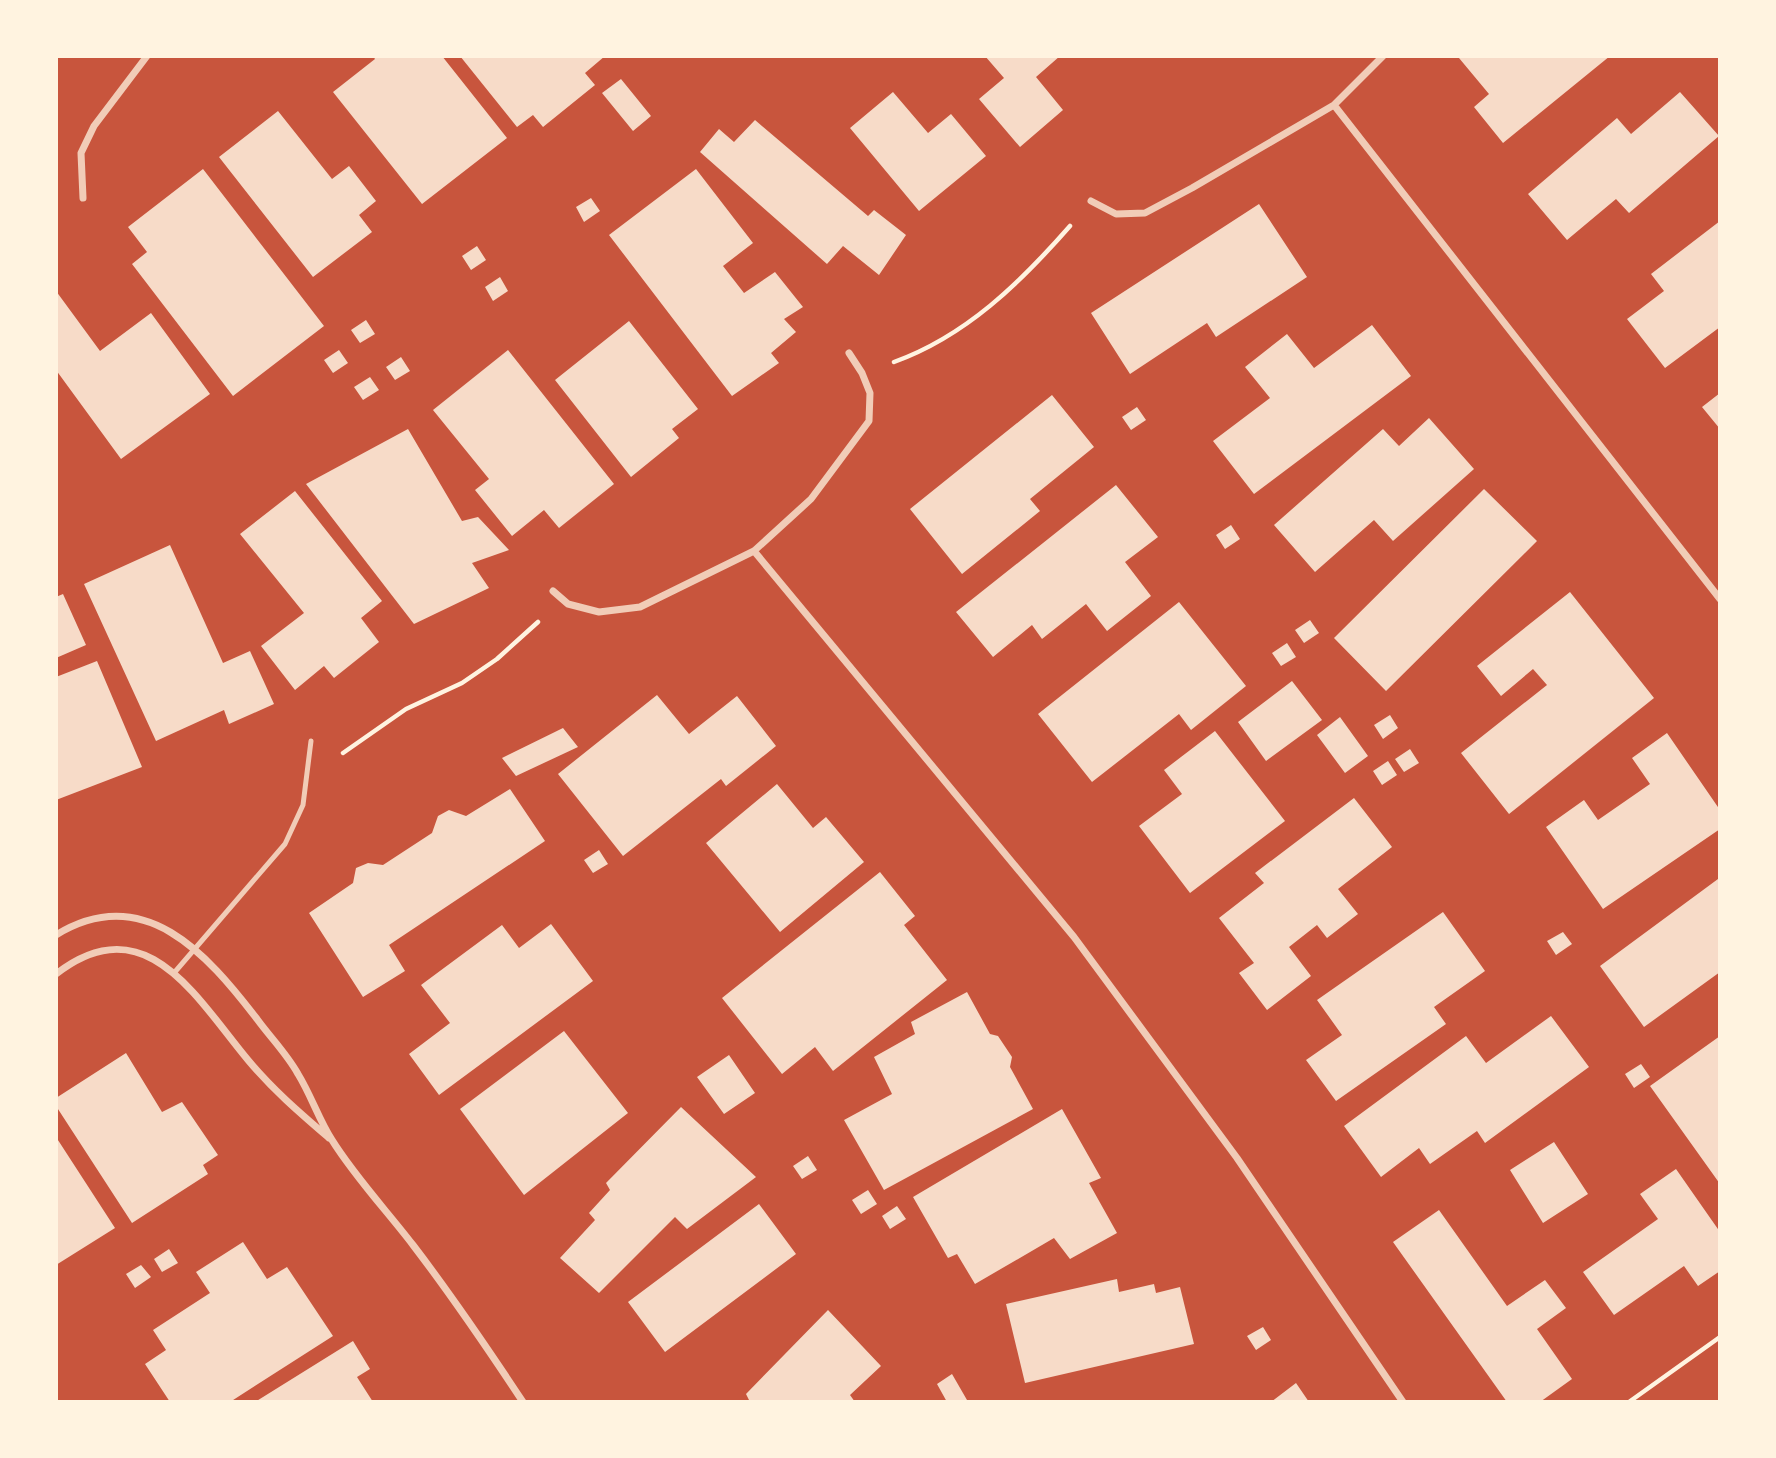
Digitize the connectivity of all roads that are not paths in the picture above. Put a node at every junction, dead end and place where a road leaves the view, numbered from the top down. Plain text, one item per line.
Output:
1 (147, 56) edge
2 (1383, 56) edge
3 (1334, 105) junction
4 (83, 198) dead end
5 (1091, 201) road end
6 (849, 353) dead end
7 (754, 551) junction
8 (553, 592) dead end
9 (1720, 599) edge
10 (311, 741) dead end
11 (56, 935) edge
12 (197, 948) junction
13 (174, 973) junction
14 (56, 974) edge
15 (332, 1140) junction
16 (523, 1402) edge
17 (1403, 1402) edge

1 - 4 street
2 - 3 street
3 - 5 street
3 - 9 street
6 - 7 street
7 - 8 street
7 - 17 street
10 - 12 lane
11 - 12 street
12 - 13 lane
12 - 15 street
13 - 14 street
13 - 15 street
15 - 16 street

